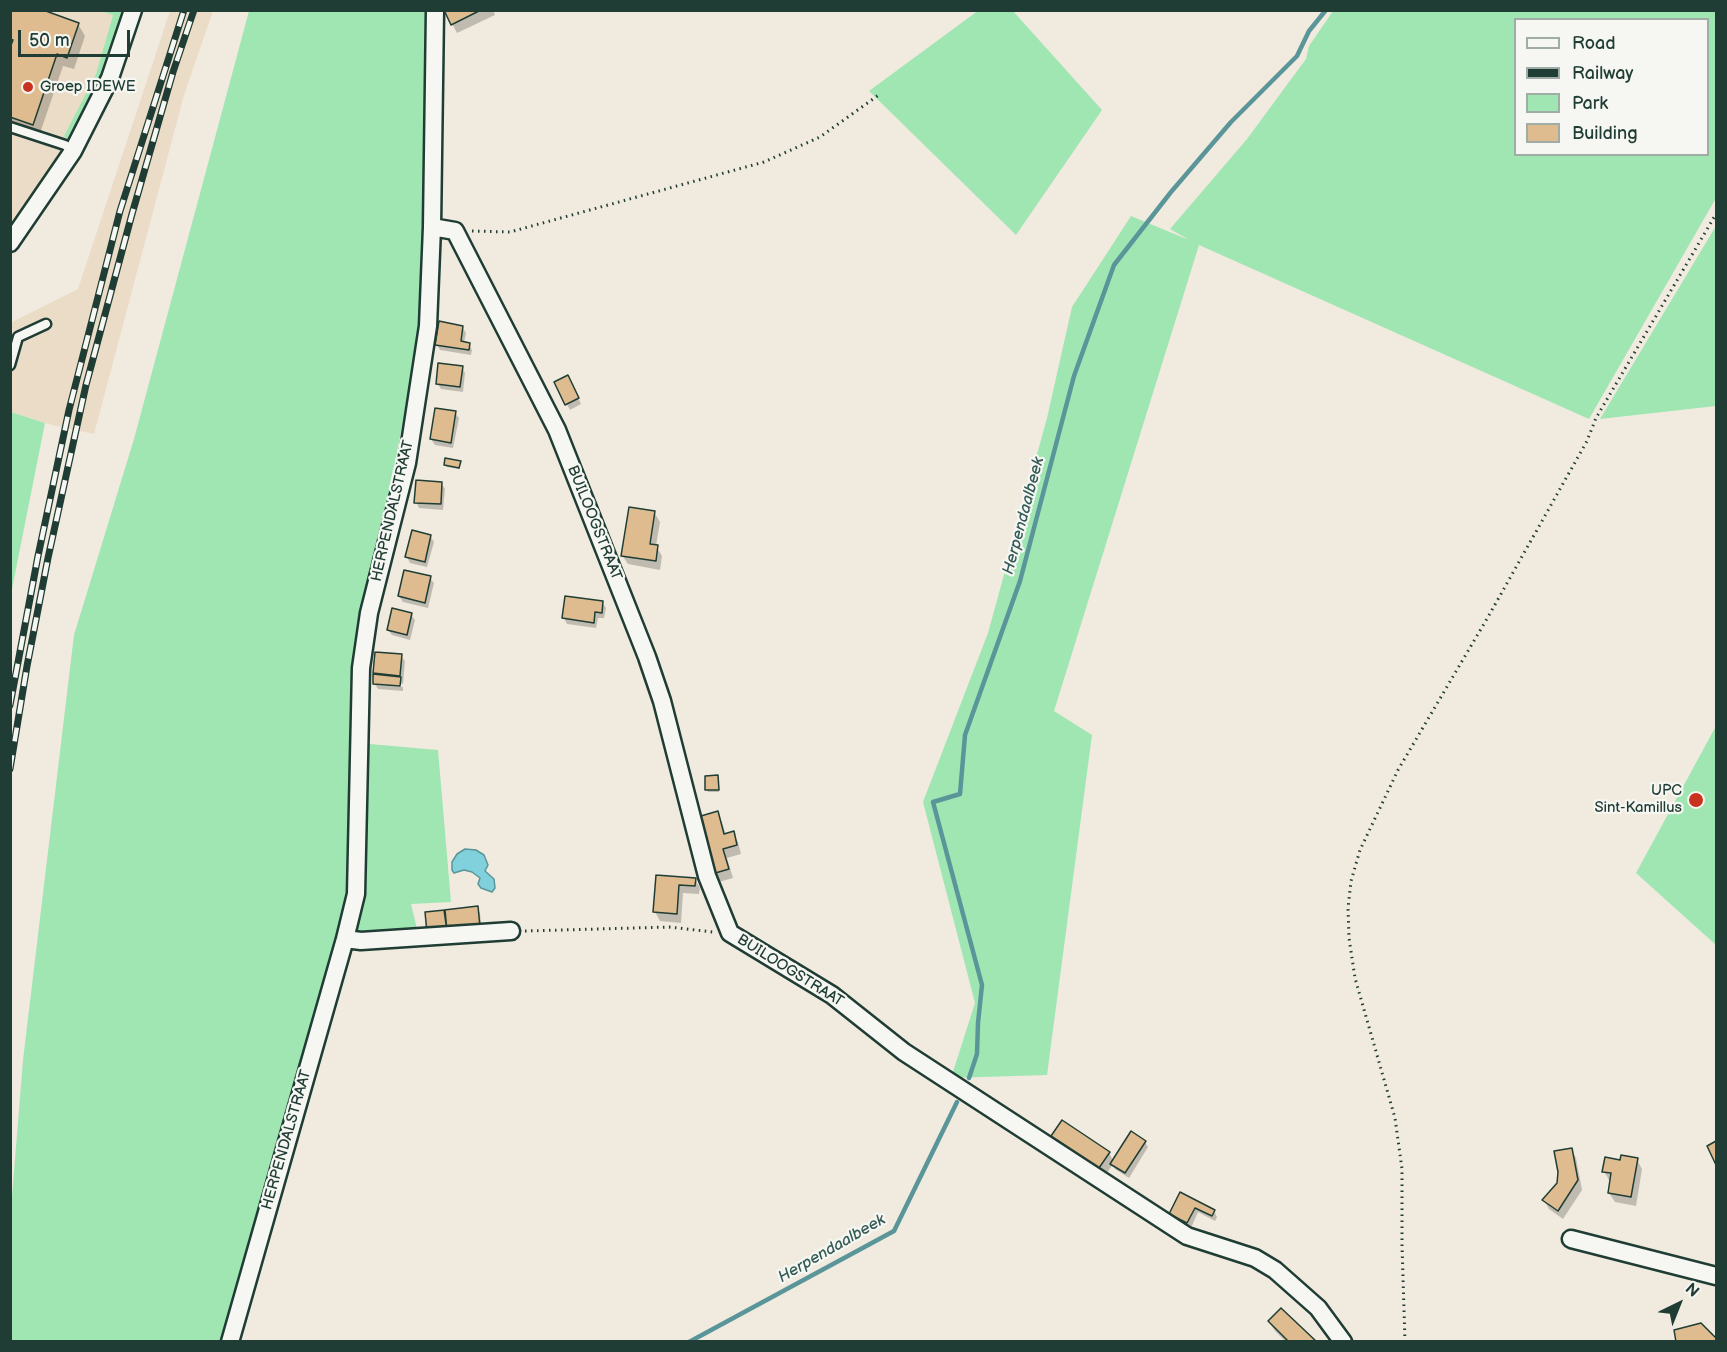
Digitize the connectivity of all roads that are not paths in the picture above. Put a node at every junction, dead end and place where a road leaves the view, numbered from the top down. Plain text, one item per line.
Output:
1 (133, 10) edge
2 (435, 10) edge
3 (10, 128) edge
4 (73, 151) junction
5 (432, 227) junction
6 (10, 243) edge
7 (45, 324) dead end
8 (10, 365) edge
9 (511, 931) road end
10 (345, 939) junction
11 (1571, 1239) dead end
12 (1716, 1276) edge
13 (230, 1341) edge
14 (1343, 1341) edge

1 - 4 street
2 - 5 street, HERPENDALSTRAAT
3 - 4 lane
4 - 6 street
5 - 10 street, HERPENDALSTRAAT
5 - 14 street, BUILOOGSTRAAT
7 - 8 lane
9 - 10 street
10 - 13 street, HERPENDALSTRAAT
11 - 12 street

